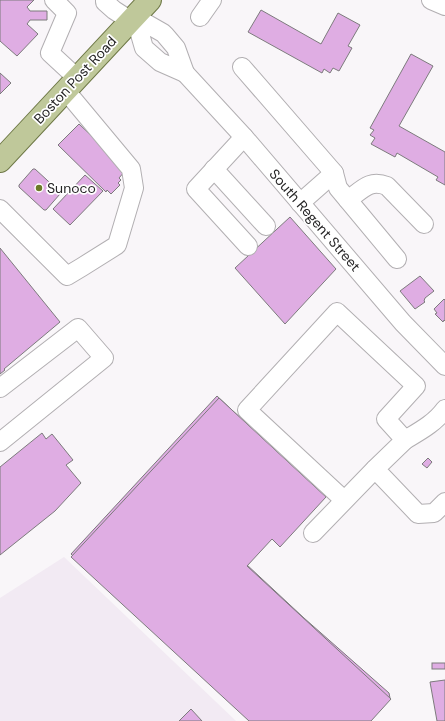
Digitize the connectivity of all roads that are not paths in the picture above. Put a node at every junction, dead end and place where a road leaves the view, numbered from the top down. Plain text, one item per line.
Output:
1 (54, 0) edge
2 (105, 0) edge
3 (150, 0) edge
4 (212, 0) edge
5 (431, 0) edge
6 (445, 6) edge
7 (200, 17) dead end
8 (133, 19) junction
9 (242, 67) dead end
10 (185, 73) junction
11 (71, 85) junction
12 (244, 137) junction
13 (0, 161) edge
14 (214, 169) junction
15 (334, 173) junction
16 (348, 200) junction
17 (300, 203) junction
18 (0, 209) edge
19 (424, 224) dead end
20 (266, 226) dead end
21 (248, 246) dead end
22 (397, 258) dead end
23 (445, 366) edge
24 (0, 388) edge
25 (445, 409) edge
26 (405, 440) junction
27 (0, 442) edge
28 (375, 469) junction
29 (344, 500) junction
30 (445, 502) edge
31 (313, 533) dead end

1 - 11 street
2 - 8 street
3 - 8 main road, Boston Post Road
4 - 7 street
5 - 6 street
8 - 10 street, South Regent Street
8 - 10 street, South Regent Street
8 - 11 main road, Boston Post Road
9 - 15 street
10 - 12 street, South Regent Street
11 - 13 main road, Boston Post Road
11 - 18 street
12 - 14 street
12 - 17 street, South Regent Street
14 - 20 street
14 - 21 street
15 - 16 street
15 - 17 street
16 - 19 street
16 - 22 street
17 - 23 street, South Regent Street
24 - 27 street
25 - 26 street
26 - 28 street
26 - 29 street
28 - 29 street
28 - 30 street
29 - 31 street

